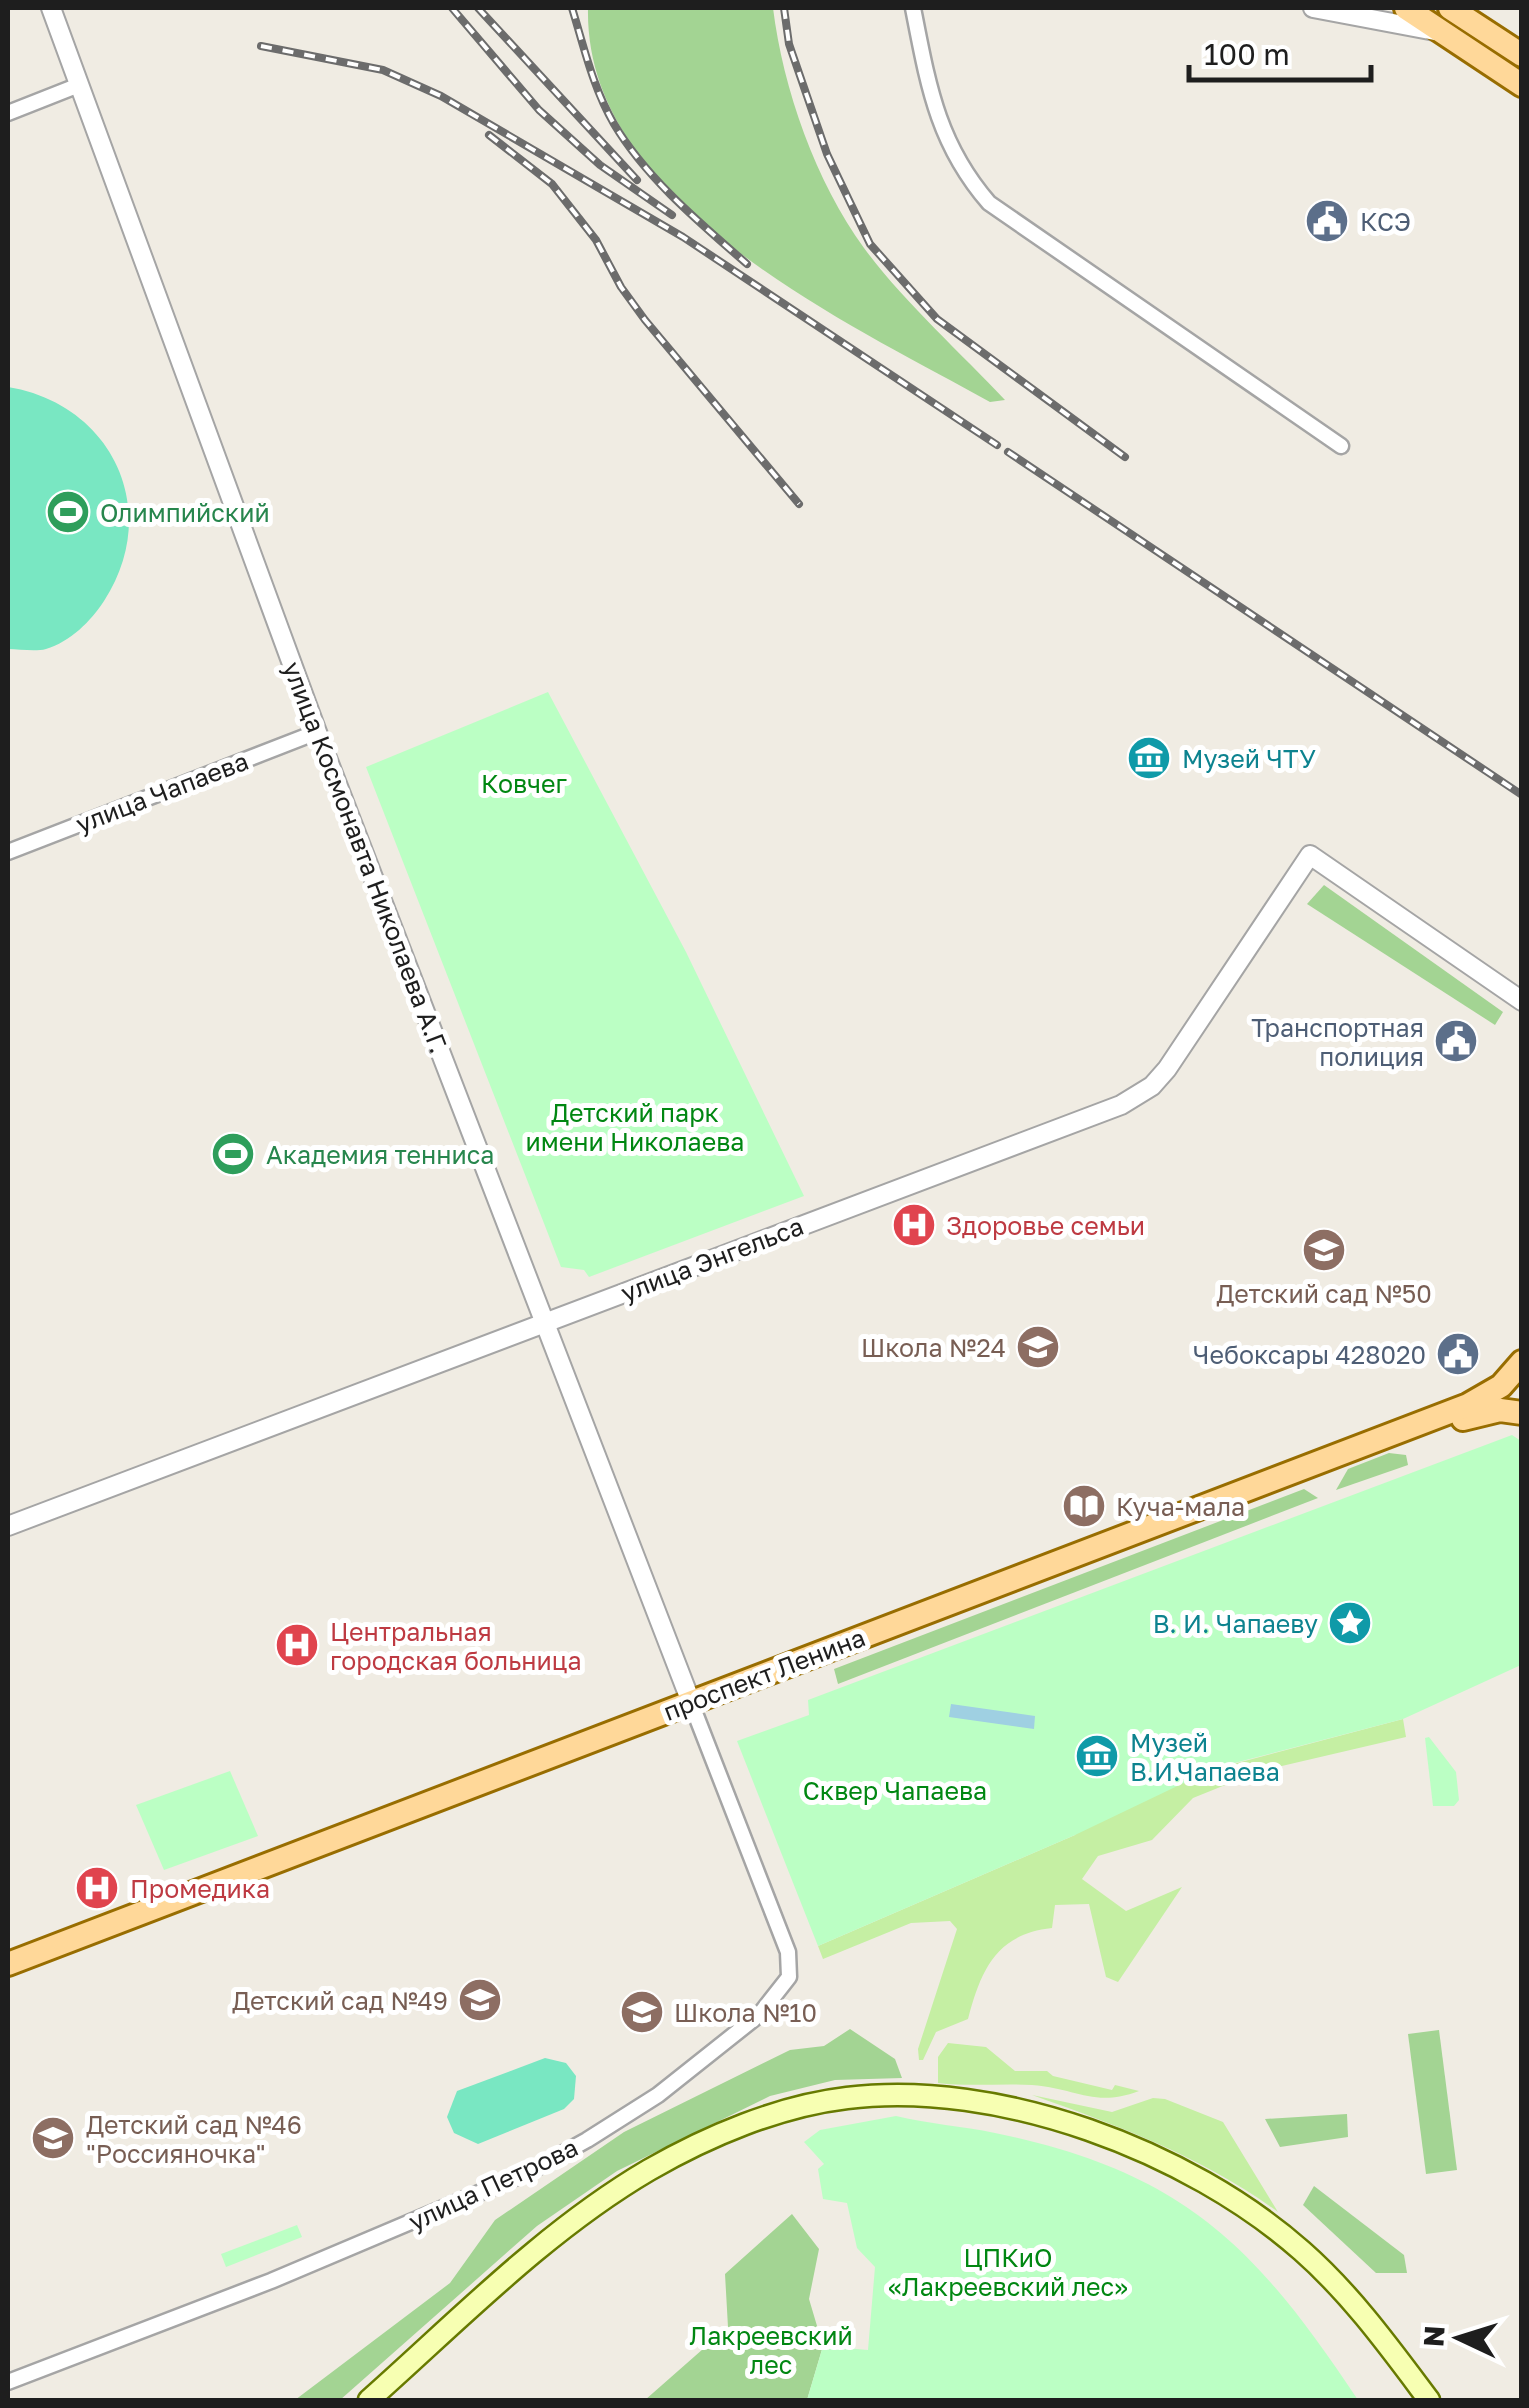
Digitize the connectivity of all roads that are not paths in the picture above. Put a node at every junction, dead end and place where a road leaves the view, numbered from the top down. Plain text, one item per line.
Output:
1 (50, 8) edge
2 (913, 8) edge
3 (1313, 8) edge
4 (1406, 8) edge
5 (1450, 8) edge
6 (1443, 33) junction
7 (1522, 55) edge
8 (79, 85) junction
9 (1522, 85) edge
10 (8, 113) edge
11 (1341, 446) dead end
12 (317, 732) junction
13 (8, 852) edge
14 (1522, 1001) edge
15 (546, 1322) junction
16 (1518, 1368) edge
17 (1521, 1413) edge
18 (8, 1526) edge
19 (693, 1708) junction
20 (739, 1828) joint
21 (8, 1964) edge
22 (8, 1976) edge
23 (8, 2382) edge
24 (369, 2400) edge
25 (386, 2400) edge
26 (1415, 2400) edge
27 (1429, 2400) edge

1 - 8 street, улица Космонавта Николаева А.Г.
2 - 11 street
3 - 6 street
4 - 6 main road
5 - 7 main road
6 - 9 main road
8 - 10 street
8 - 12 street, улица Космонавта Николаева А.Г.
12 - 13 street, улица Чапаева
12 - 15 street, улица Космонавта Николаева А.Г.
14 - 15 street, улица Энгельса
15 - 18 street, улица Энгельса
15 - 19 street, улица Космонавта Николаева А.Г.
16 - 17 main road, проспект Ленина
16 - 19 main road, проспект Ленина
17 - 19 main road, проспект Ленина
19 - 20 street, улица Космонавта Николаева А.Г.
19 - 21 main road, проспект Ленина
19 - 22 main road, проспект Ленина
20 - 23 street, улица Петрова
24 - 27 main road
25 - 26 main road

